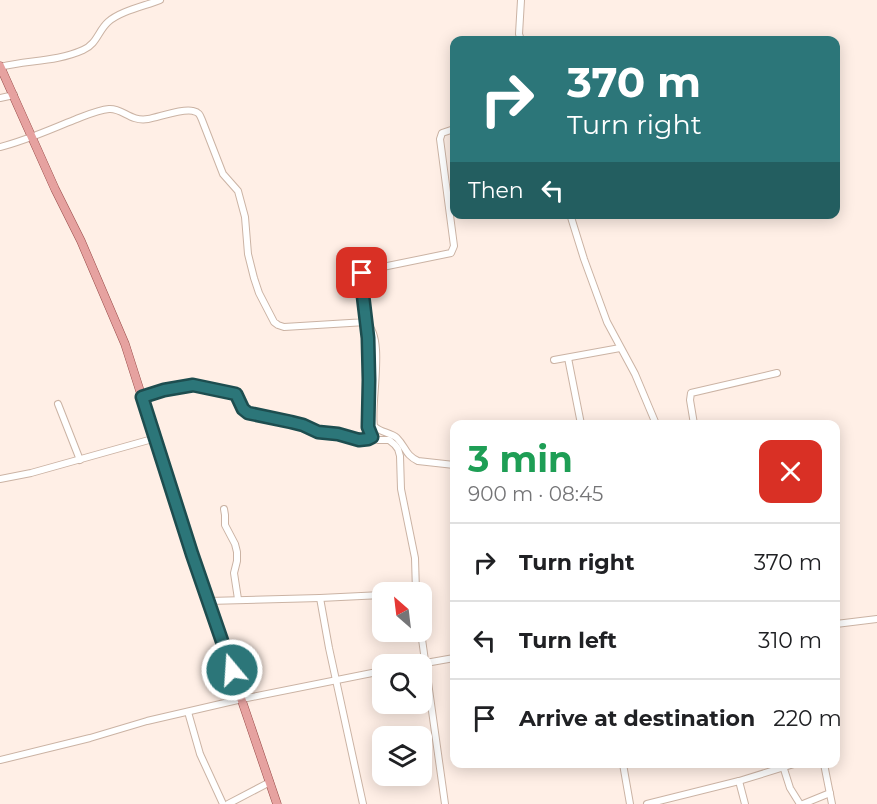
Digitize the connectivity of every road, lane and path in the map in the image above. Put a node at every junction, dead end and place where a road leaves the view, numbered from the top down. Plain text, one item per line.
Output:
1 (160, 0) edge
2 (521, 0) edge
3 (519, 36) edge
4 (0, 66) edge
5 (14, 95) junction
6 (0, 98) edge
7 (450, 130) edge
8 (32, 137) junction
9 (0, 147) edge
10 (450, 216) edge
11 (450, 219) edge
12 (572, 219) edge
13 (366, 322) junction
14 (620, 348) junction
15 (568, 358) junction
16 (554, 360) dead end
17 (777, 373) dead end
18 (142, 397) junction
19 (58, 404) dead end
20 (580, 420) edge
21 (654, 420) edge
22 (693, 420) edge
23 (372, 437) junction
24 (156, 438) junction
25 (80, 459) junction
26 (450, 465) edge
27 (0, 479) edge
28 (224, 509) dead end
29 (416, 582) edge
30 (372, 595) edge
31 (320, 598) junction
32 (238, 599) junction
33 (208, 601) junction
34 (877, 619) edge
35 (840, 624) edge
36 (450, 659) edge
37 (432, 662) edge
38 (372, 673) edge
39 (336, 680) junction
40 (242, 699) junction
41 (188, 712) junction
42 (431, 714) edge
43 (0, 760) edge
44 (624, 768) edge
45 (777, 768) edge
46 (784, 768) edge
47 (825, 768) edge
48 (739, 781) junction
49 (270, 782) junction
50 (830, 793) junction
51 (679, 796) junction
52 (226, 804) edge
53 (277, 804) edge
54 (363, 804) edge
55 (445, 804) edge
56 (630, 804) edge
57 (647, 804) edge
58 (681, 804) edge
59 (745, 804) edge
60 (802, 804) edge
61 (832, 804) edge

1 - 4 street
2 - 3 street
4 - 5 main road
5 - 6 street
5 - 8 main road
7 - 10 street
8 - 9 street
8 - 13 street
8 - 18 main road
11 - 13 street
12 - 14 street
13 - 23 street
13 - 26 street
14 - 15 street
14 - 21 street
15 - 16 street
15 - 20 street
17 - 22 street
18 - 23 street
18 - 24 main road
19 - 25 street
23 - 29 street
24 - 25 street
24 - 33 main road
25 - 27 street
28 - 32 street
30 - 31 street
31 - 32 street
31 - 39 street
32 - 33 street
33 - 40 main road
34 - 35 street
36 - 37 street
38 - 39 street
39 - 40 street
39 - 54 street
40 - 41 street
40 - 49 main road
41 - 43 street
41 - 52 street
42 - 55 street
44 - 56 street
45 - 48 street
46 - 60 street
47 - 50 street
48 - 51 street
48 - 59 street
49 - 52 street
49 - 53 main road
50 - 60 street
50 - 61 street
51 - 57 street
51 - 58 street

